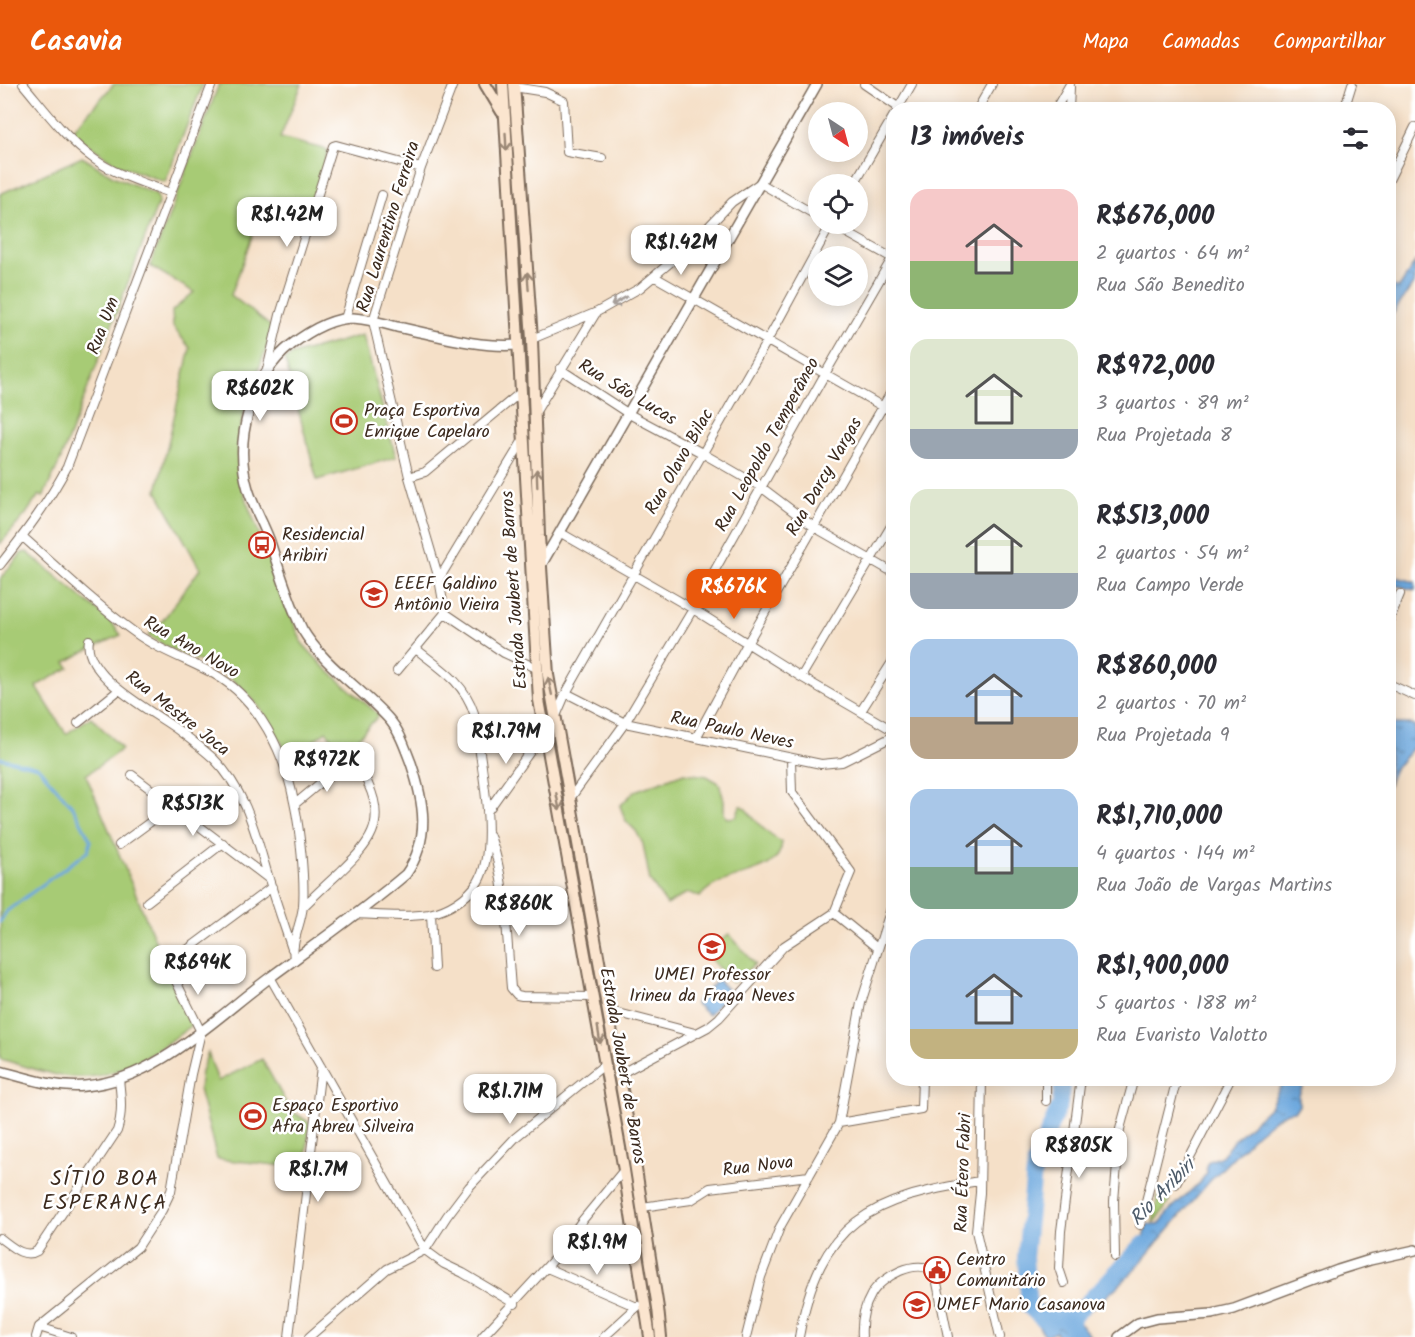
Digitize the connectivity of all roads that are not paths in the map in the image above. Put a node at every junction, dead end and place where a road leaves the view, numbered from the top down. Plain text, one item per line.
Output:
1 (23, 84) edge
2 (212, 84) edge
3 (453, 84) edge
4 (459, 84) edge
5 (485, 84) edge
6 (503, 84) edge
7 (817, 84) edge
8 (864, 84) edge
9 (912, 84) edge
10 (992, 84) edge
11 (1070, 84) edge
12 (1352, 84) edge
13 (514, 86) edge
14 (450, 94) junction
15 (888, 102) edge
16 (902, 102) edge
17 (982, 102) edge
18 (1060, 102) edge
19 (1069, 102) edge
20 (1346, 102) edge
21 (505, 120) junction
22 (1415, 127) edge
23 (886, 130) edge
24 (602, 158) dead end
25 (1396, 166) edge
26 (421, 168) junction
27 (860, 174) edge
28 (760, 183) junction
29 (170, 193) junction
30 (382, 195) dead end
31 (808, 211) edge
32 (825, 234) edge
33 (849, 234) edge
34 (886, 254) edge
35 (886, 270) edge
36 (655, 277) junction
37 (694, 297) junction
38 (597, 312) junction
39 (345, 319) junction
40 (373, 321) junction
41 (532, 339) junction
42 (766, 340) junction
43 (518, 345) junction
44 (560, 369) junction
45 (267, 372) junction
46 (825, 374) junction
47 (521, 392) junction
48 (886, 401) edge
49 (883, 406) junction
50 (886, 408) edge
51 (535, 413) junction
52 (629, 414) junction
53 (523, 440) junction
54 (702, 453) junction
55 (409, 477) junction
56 (761, 488) junction
57 (814, 527) junction
58 (561, 533) junction
59 (886, 534) edge
60 (533, 536) junction
61 (23, 537) junction
62 (870, 560) junction
63 (0, 565) edge
64 (540, 567) junction
65 (886, 569) edge
66 (633, 574) junction
67 (439, 579) junction
68 (1400, 594) dead end
69 (1396, 604) edge
70 (693, 609) junction
71 (445, 613) junction
72 (89, 640) dead end
73 (747, 644) junction
74 (416, 649) junction
75 (536, 668) junction
76 (398, 671) dead end
77 (886, 672) edge
78 (801, 677) junction
79 (1396, 687) edge
80 (119, 690) junction
81 (566, 693) junction
82 (1415, 696) edge
83 (861, 711) junction
84 (556, 716) junction
85 (78, 723) dead end
86 (625, 723) junction
87 (886, 728) edge
88 (544, 732) junction
89 (696, 738) junction
90 (886, 738) edge
91 (791, 759) junction
92 (132, 775) dead end
93 (569, 800) junction
94 (295, 804) junction
95 (172, 806) junction
96 (487, 812) junction
97 (487, 828) junction
98 (223, 843) junction
99 (119, 844) dead end
100 (270, 883) junction
101 (147, 902) dead end
102 (303, 907) junction
103 (834, 913) junction
104 (356, 914) junction
105 (431, 914) junction
106 (886, 922) edge
107 (877, 948) junction
108 (293, 955) junction
109 (434, 968) dead end
110 (270, 977) junction
111 (593, 997) junction
112 (607, 1010) junction
113 (201, 1032) junction
114 (695, 1033) junction
115 (604, 1065) junction
116 (321, 1066) junction
117 (0, 1071) edge
118 (618, 1075) junction
119 (119, 1079) junction
120 (922, 1086) edge
121 (982, 1086) edge
122 (1046, 1086) edge
123 (1080, 1086) edge
124 (1132, 1086) edge
125 (1175, 1086) edge
126 (1227, 1086) edge
127 (1046, 1101) dead end
128 (839, 1123) junction
129 (624, 1170) junction
130 (809, 1176) junction
131 (979, 1180) junction
132 (1176, 1184) dead end
133 (642, 1207) junction
134 (1140, 1225) dead end
135 (0, 1238) edge
136 (425, 1250) junction
137 (1415, 1250) edge
138 (1115, 1257) dead end
139 (547, 1268) junction
140 (1064, 1283) dead end
141 (515, 1304) junction
142 (641, 1304) junction
143 (39, 1327) junction
144 (312, 1336) edge
145 (36, 1337) edge
146 (71, 1337) edge
147 (289, 1337) edge
148 (482, 1337) edge
149 (604, 1337) edge
150 (650, 1337) edge
151 (661, 1337) edge
152 (746, 1337) edge
153 (799, 1337) edge
154 (862, 1337) edge
155 (948, 1337) edge
156 (1000, 1337) edge
157 (1119, 1337) edge

1 - 29 street
2 - 29 street, Rua Um
3 - 14 street, Rua Laurentino Ferreira
4 - 14 street, Rua Laurentino Ferreira
5 - 21 main road
6 - 21 main road, Estrada Joubert de Barros
7 - 28 street
8 - 15 street
9 - 16 street
10 - 17 street
11 - 18 street
11 - 19 street
12 - 20 street
13 - 24 street
41 -> 13 main road, Estrada Joubert de Barros
14 - 26 street, Rua Laurentino Ferreira
21 -> 43 main road, Estrada Joubert de Barros
22 - 25 street
23 - 27 street
26 - 40 street, Rua Laurentino Ferreira
26 - 45 street
28 - 31 street
28 - 36 street
28 - 37 street
29 - 61 street, Rua Um
30 - 39 street
32 - 42 street, Rua Olavo Bilac
33 - 34 street
35 - 46 street, Rua Leopoldo Temperâneo
36 - 37 street
36 -> 38 street
37 - 42 street
37 - 52 street
38 - 41 street
38 - 44 street
39 - 40 street
39 - 45 street
40 - 43 street
40 - 55 street, Rua Laurentino Ferreira
41 - 51 main road, Estrada Joubert de Barros
42 - 46 street
42 - 54 street, Rua Olavo Bilac
43 - 47 main road, Estrada Joubert de Barros
44 - 51 street
44 - 52 street, Rua São Lucas
45 - 104 street
46 - 49 street
46 - 56 street, Rua Leopoldo Temperâneo
47 - 53 main road, Estrada Joubert de Barros
47 - 55 street
48 - 49 street, Rua Darcy Vargas
49 - 50 street
49 - 57 street, Rua Darcy Vargas
60 -> 51 main road, Estrada Joubert de Barros
52 - 54 street, Rua São Lucas
52 - 58 street
53 - 60 main road, Estrada Joubert de Barros
53 - 67 street
54 - 56 street, Rua São Lucas
54 - 66 street, Rua Olavo Bilac
55 - 67 street, Rua Laurentino Ferreira
56 - 57 street, Rua São Lucas
56 - 70 street, Rua Leopoldo Temperâneo
57 - 62 street, Rua São Lucas
57 - 73 street, Rua Darcy Vargas
58 - 60 street
58 - 64 street
58 - 66 street
59 - 62 street
60 - 64 main road, Estrada Joubert de Barros
60 - 75 main road, Estrada Joubert de Barros
61 - 63 street, Rua Um
61 - 94 street, Rua Ano Novo
62 - 65 street, Rua São Lucas
62 - 78 street
84 -> 64 main road, Estrada Joubert de Barros
66 - 70 street
66 - 81 street, Rua Olavo Bilac
67 - 71 street, Rua Laurentino Ferreira
68 - 69 street
70 - 73 street
70 - 86 street, Rua Leopoldo Temperâneo
71 - 74 street
71 - 75 street
72 - 80 street, Rua Mestre Joca
73 - 78 street
73 - 89 street, Rua Darcy Vargas
74 - 76 street
74 - 96 street
75 - 88 main road, Estrada Joubert de Barros
77 - 83 street
78 - 83 street
79 - 82 street
80 - 85 street
80 - 100 street, Rua Mestre Joca
81 - 84 street, Rua Olavo Bilac
81 - 86 street, Rua Paulo Neves
83 - 87 street
84 - 93 main road, Estrada Joubert de Barros
86 - 89 street, Rua Paulo Neves
86 - 93 street, Rua Leopoldo Temperâneo
88 - 96 street
88 -> 111 main road, Estrada Joubert de Barros
89 - 91 street, Rua Paulo Neves
90 - 91 street, Rua Paulo Neves
91 - 103 street
92 - 95 street
93 - 112 main road, Estrada Joubert de Barros
94 - 102 street, Rua Ano Novo
94 - 102 street
95 - 98 street
95 - 99 street
96 - 97 street
97 - 105 street
97 - 111 street
98 - 100 street
98 - 101 street
100 - 108 street, Rua Mestre Joca
100 - 113 street
102 - 108 street, Rua Ano Novo
103 - 107 street
103 - 114 street
104 - 105 street
104 - 108 street
105 - 109 street
106 - 107 street
107 - 128 street
108 - 110 street
110 - 113 street
110 - 116 street
111 -> 115 main road, Estrada Joubert de Barros
112 - 114 street
112 - 118 main road, Estrada Joubert de Barros
113 - 119 street
113 - 143 street
114 - 118 street
115 - 129 main road, Estrada Joubert de Barros
115 - 136 street
116 - 136 street
116 - 147 street
117 - 119 street
118 - 133 main road, Estrada Joubert de Barros
119 - 135 street
120 - 128 street
121 - 131 street, Rua Étero Fabri
122 - 127 street
123 - 140 street
124 - 138 street
125 - 134 street
126 - 132 street
128 - 130 street
129 - 139 street
129 - 142 main road, Estrada Joubert de Barros
130 - 133 street, Rua Nova
130 - 152 street
131 - 153 street
131 - 156 street, Rua Étero Fabri
133 - 151 main road, Estrada Joubert de Barros
136 - 141 street
136 - 144 street
137 - 157 street
139 - 141 street
139 - 142 street
141 - 148 street
142 - 149 street
142 - 150 main road, Estrada Joubert de Barros
143 - 145 street
143 - 146 street
154 - 155 street

